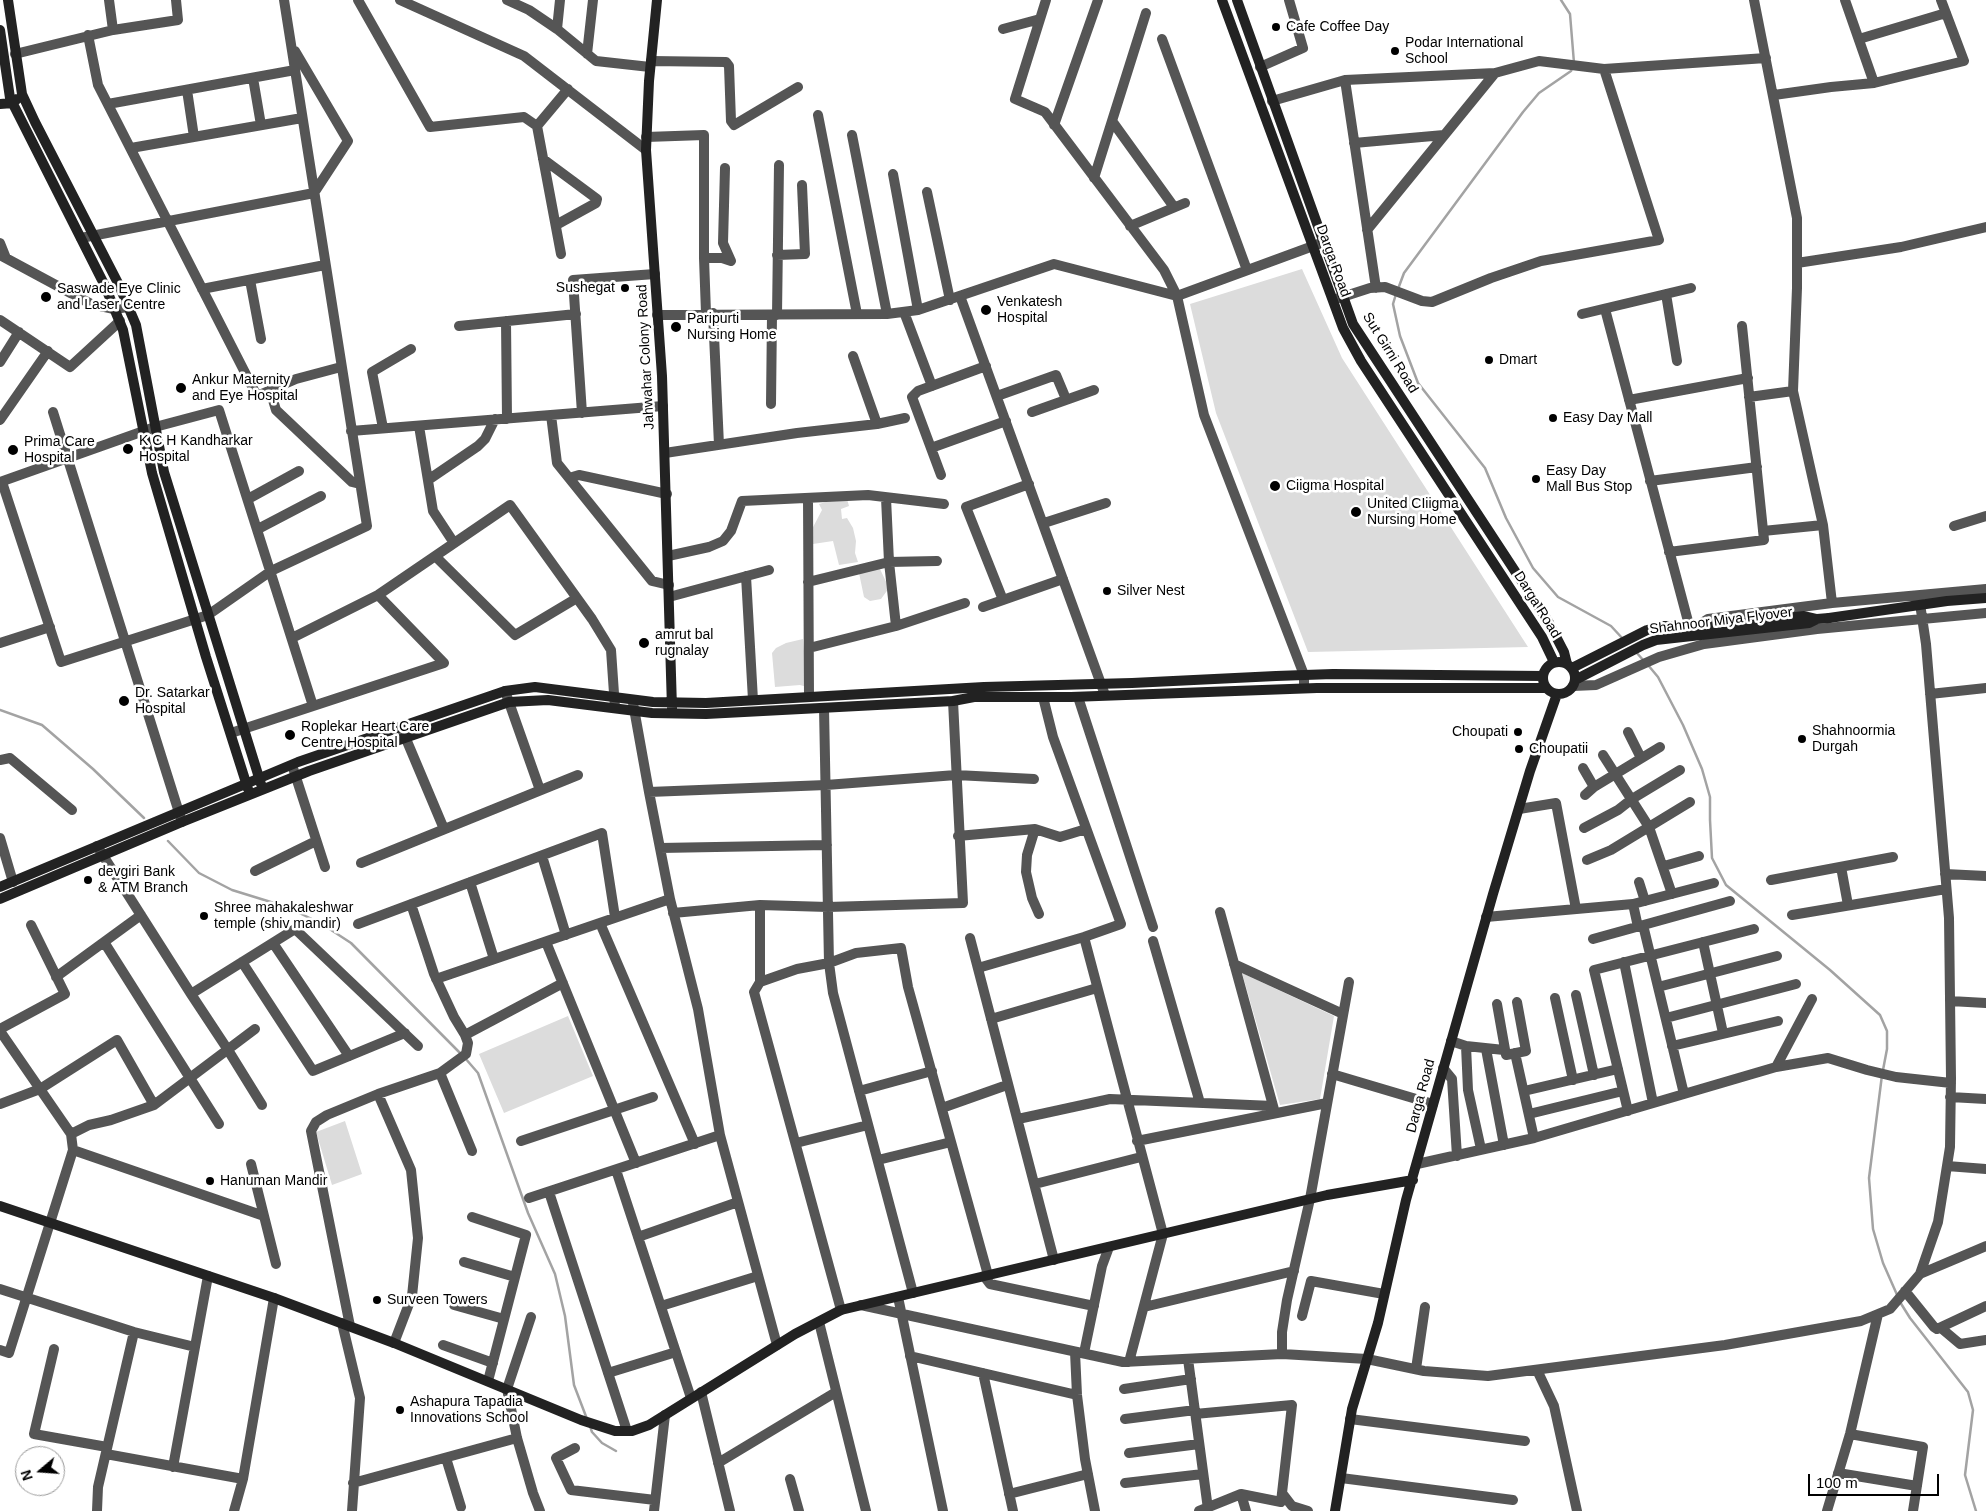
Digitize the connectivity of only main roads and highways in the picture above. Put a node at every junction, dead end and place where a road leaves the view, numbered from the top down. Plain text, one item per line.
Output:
1 (8, 0) edge
2 (657, 0) edge
3 (1222, 0) edge
4 (1236, 0) edge
5 (0, 30) edge
6 (4, 90) edge
7 (22, 94) junction
8 (13, 102) junction
9 (0, 104) edge
10 (1986, 598) edge
11 (1817, 619) junction
12 (1554, 662) junction
13 (1569, 666) junction
14 (1542, 676) junction
15 (1574, 683) junction
16 (1546, 688) junction
17 (1557, 694) junction
18 (672, 702) junction
19 (672, 714) junction
20 (259, 778) junction
21 (247, 784) junction
22 (262, 790) junction
23 (250, 794) junction
24 (180, 817) junction
25 (100, 851) junction
26 (0, 887) edge
27 (0, 899) edge
28 (1413, 1180) junction
29 (0, 1206) edge
30 (1335, 1511) edge

1 - 7 main road
2 - 18 main road, Jahwahar Colony Road
3 - 12 main road, Darga Road
4 - 13 main road, Sut Girni Road
5 - 6 main road
6 - 7 main road
6 - 8 main road
7 - 8 main road
7 - 20 main road
8 - 9 main road
8 - 21 main road
10 - 11 main road, Shahnoor Miya Flyover, bridge
11 - 13 main road, Shahnoor Miya Flyover
11 - 15 main road, Shahnoor Miya Flyover
12 - 13 main road
12 - 14 main road
13 - 15 main road
14 - 16 main road
14 - 18 main road
15 - 17 main road
16 - 17 main road
16 - 19 main road
17 - 28 main road, Darga Road
18 - 19 main road, Jahwahar Colony Road
18 - 20 main road
19 - 22 main road
20 - 21 main road
20 - 22 main road
21 - 23 main road
21 - 24 main road
22 - 23 main road
23 - 24 main road
24 - 25 main road
25 - 26 main road
25 - 27 main road
28 - 29 main road
28 - 30 main road, Darga Road

